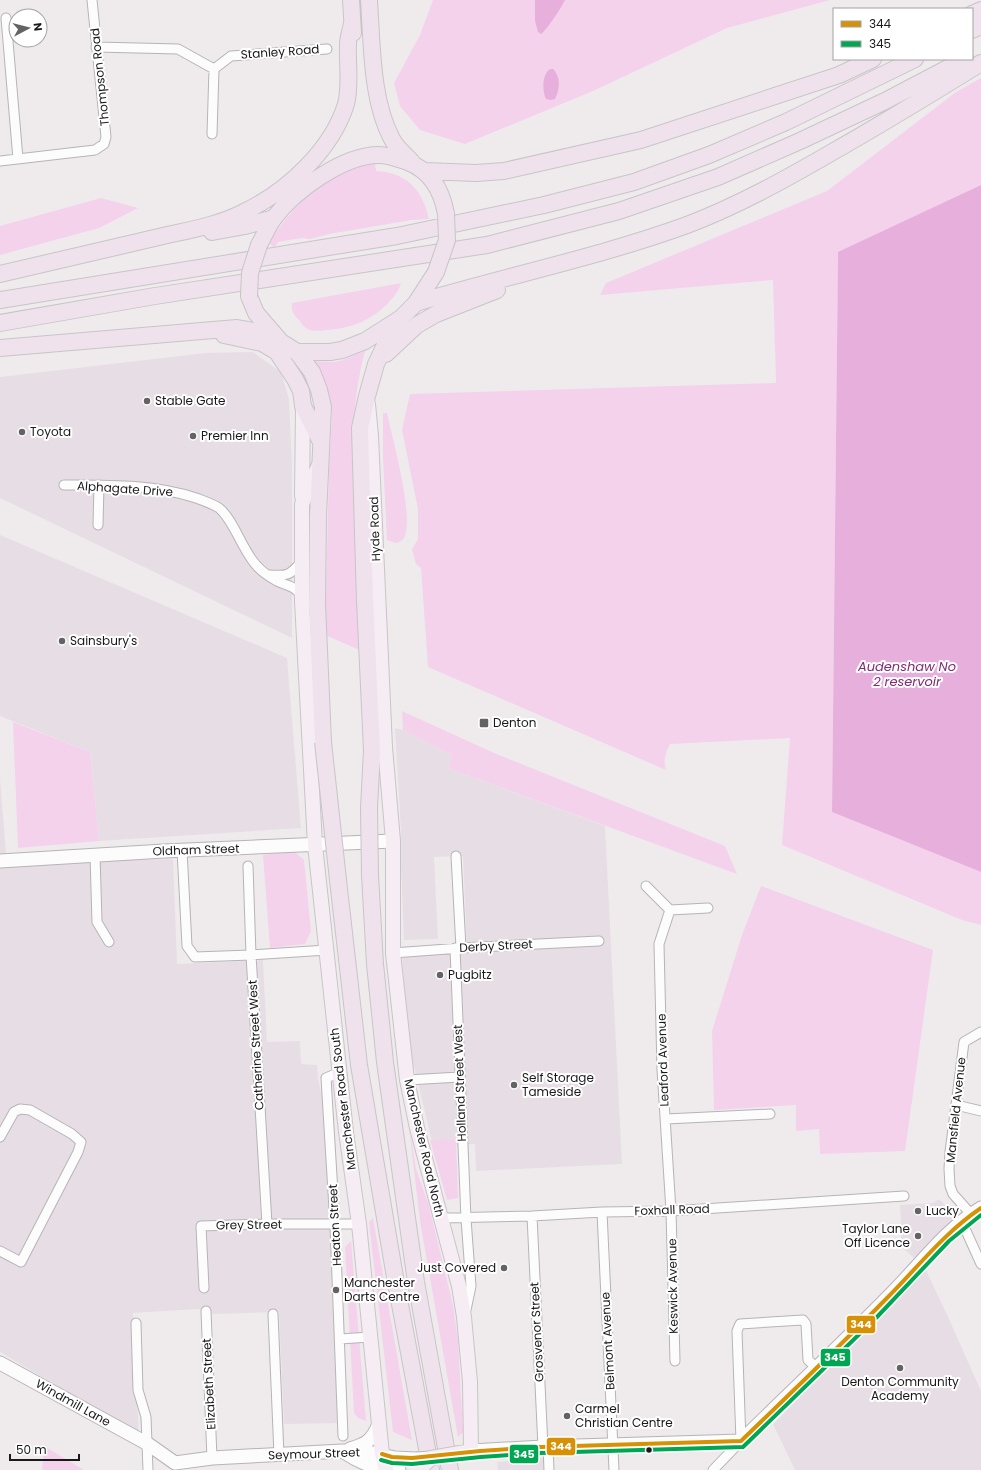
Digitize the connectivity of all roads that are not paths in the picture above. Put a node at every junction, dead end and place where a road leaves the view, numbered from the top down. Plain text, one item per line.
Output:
1 (92, 0) edge
2 (351, 0) edge
3 (369, 0) edge
4 (6, 18) dead end
5 (352, 23) junction
6 (96, 47) junction
7 (326, 49) dead end
8 (871, 60) edge
9 (913, 60) edge
10 (964, 60) edge
11 (981, 63) edge
12 (214, 69) junction
13 (212, 134) dead end
14 (18, 159) junction
15 (0, 161) edge
16 (419, 168) junction
17 (297, 193) junction
18 (274, 218) junction
19 (244, 220) junction
20 (580, 258) junction
21 (0, 274) edge
22 (0, 300) edge
23 (416, 303) junction
24 (401, 318) junction
25 (0, 323) edge
26 (237, 333) junction
27 (281, 342) junction
28 (0, 348) edge
29 (297, 352) junction
30 (376, 364) junction
31 (303, 406) junction
32 (322, 450) junction
33 (64, 485) dead end
34 (99, 485) junction
35 (302, 504) junction
36 (98, 525) dead end
37 (301, 562) junction
38 (268, 575) junction
39 (307, 600) junction
40 (371, 601) junction
41 (393, 841) junction
42 (315, 845) junction
43 (182, 850) junction
44 (95, 855) junction
45 (456, 856) dead end
46 (0, 862) edge
47 (248, 866) dead end
48 (646, 886) dead end
49 (708, 908) dead end
50 (670, 910) junction
51 (109, 942) dead end
52 (599, 942) dead end
53 (458, 948) junction
54 (327, 950) junction
55 (393, 952) junction
56 (251, 955) junction
57 (981, 1032) edge
58 (340, 1072) junction
59 (460, 1077) junction
60 (407, 1080) junction
61 (956, 1106) junction
62 (981, 1111) edge
63 (770, 1114) dead end
64 (666, 1119) junction
65 (0, 1137) edge
66 (904, 1196) dead end
67 (671, 1211) junction
68 (602, 1212) junction
69 (971, 1215) edge
70 (532, 1216) junction
71 (441, 1218) junction
72 (466, 1218) junction
73 (267, 1224) junction
74 (359, 1224) junction
75 (336, 1225) junction
76 (0, 1251) edge
77 (981, 1264) edge
78 (204, 1288) dead end
79 (206, 1311) dead end
80 (273, 1314) dead end
81 (464, 1317) junction
82 (136, 1322) dead end
83 (370, 1337) junction
84 (340, 1339) junction
85 (674, 1361) dead end
86 (0, 1363) edge
87 (816, 1367) junction
88 (379, 1424) junction
89 (343, 1436) dead end
90 (740, 1441) junction
91 (148, 1444) junction
92 (613, 1444) junction
93 (546, 1446) junction
94 (342, 1451) junction
95 (466, 1452) junction
96 (279, 1455) junction
97 (212, 1458) junction
98 (175, 1463) junction
99 (389, 1464) edge
100 (417, 1464) edge
101 (431, 1464) edge
102 (148, 1470) edge
103 (187, 1470) edge
104 (450, 1470) edge
105 (549, 1470) edge
106 (614, 1470) edge
107 (713, 1470) edge

1 - 6 street, Thompson Road
2 - 5 highway
3 - 16 highway
4 - 14 street
5 - 17 highway
5 - 19 highway
6 - 12 street
6 - 14 street, Thompson Road
7 - 12 street, Stanley Road
8 - 16 highway
9 - 22 highway
10 - 25 highway
11 - 20 highway
12 - 13 street
14 - 15 street, Thompson Road
16 - 17 highway
16 - 23 highway, bridge
17 - 18 highway
18 - 19 highway
18 - 27 highway, bridge
19 - 21 highway
20 - 23 highway
20 - 30 highway
23 - 24 highway
24 - 29 highway
24 - 30 highway
26 - 27 highway
26 - 28 highway
26 - 31 highway
27 - 29 highway
29 - 32 highway
30 - 40 highway
31 - 32 highway
31 - 35 main road
32 - 35 main road
32 - 39 highway
33 - 34 street, Alphagate Drive
34 - 36 street
34 - 38 street, Alphagate Drive
35 - 37 main road
37 - 38 street
37 - 39 main road
38 - 39 street, Alphagate Drive
39 - 42 main road, Manchester Road South
39 - 101 highway, bridge
40 - 41 main road, Manchester Road North
40 - 104 highway, bridge
41 - 42 street, Oldham Street
41 - 55 main road, Manchester Road North
42 - 43 street, Oldham Street
42 - 54 main road, Manchester Road South
43 - 44 street, Oldham Street
43 - 56 street
44 - 46 street, Oldham Street
44 - 51 street
45 - 53 street, Holland Street West
47 - 56 street, Catherine Street West
48 - 50 street
49 - 50 street
50 - 64 street, Leaford Avenue
52 - 53 street, Derby Street
53 - 55 street, Derby Street
53 - 59 street, Holland Street West
54 - 56 street
54 - 58 main road, Manchester Road South
55 - 60 main road, Manchester Road North
56 - 73 street, Catherine Street West
57 - 61 street, Mansfield Avenue
58 - 74 main road, Manchester Road South
58 - 75 street, Heaton Street
59 - 60 street
59 - 72 street, Holland Street West
60 - 71 main road, Manchester Road North
61 - 62 street
61 - 69 street, Mansfield Avenue
63 - 64 street
64 - 67 street, Leaford Avenue
65 - 76 street
66 - 67 street, Foxhall Road
67 - 68 street, Foxhall Road
67 - 85 street, Keswick Avenue
68 - 70 street, Foxhall Road
68 - 92 street, Belmont Avenue
69 - 77 street, Mansfield Avenue
69 - 87 street
70 - 72 street, Foxhall Road
70 - 93 street, Grosvenor Street
71 - 72 street, Foxhall Road
71 - 81 main road, Manchester Road North
72 - 81 street, Holland Street West
73 - 75 street, Grey Street
73 - 78 street, Grey Street
74 - 75 street, Grey Street
74 - 83 main road, Manchester Road South
75 - 84 street, Heaton Street
79 - 97 street, Elizabeth Street
80 - 96 street
81 - 95 main road, Manchester Road North
82 - 91 street
83 - 84 street
83 - 88 main road, Manchester Road South
84 - 89 street, Heaton Street
86 - 91 street, Windmill Lane
87 - 90 street
87 - 90 street
88 - 94 street
88 - 99 main road, Manchester Road South
90 - 92 street
90 - 107 street
91 - 98 street, Windmill Lane
91 - 102 street
92 - 93 street
92 - 106 street, Belmont Avenue
93 - 95 street
93 - 105 street, Grosvenor Street
94 - 96 street, Seymour Street
94 - 99 street, Seymour Street
95 - 101 main road, bridge
96 - 97 street, Seymour Street
97 - 98 street, Seymour Street
98 - 103 street, Windmill Lane
99 - 100 street, Seymour Street
100 - 101 main road, bridge

